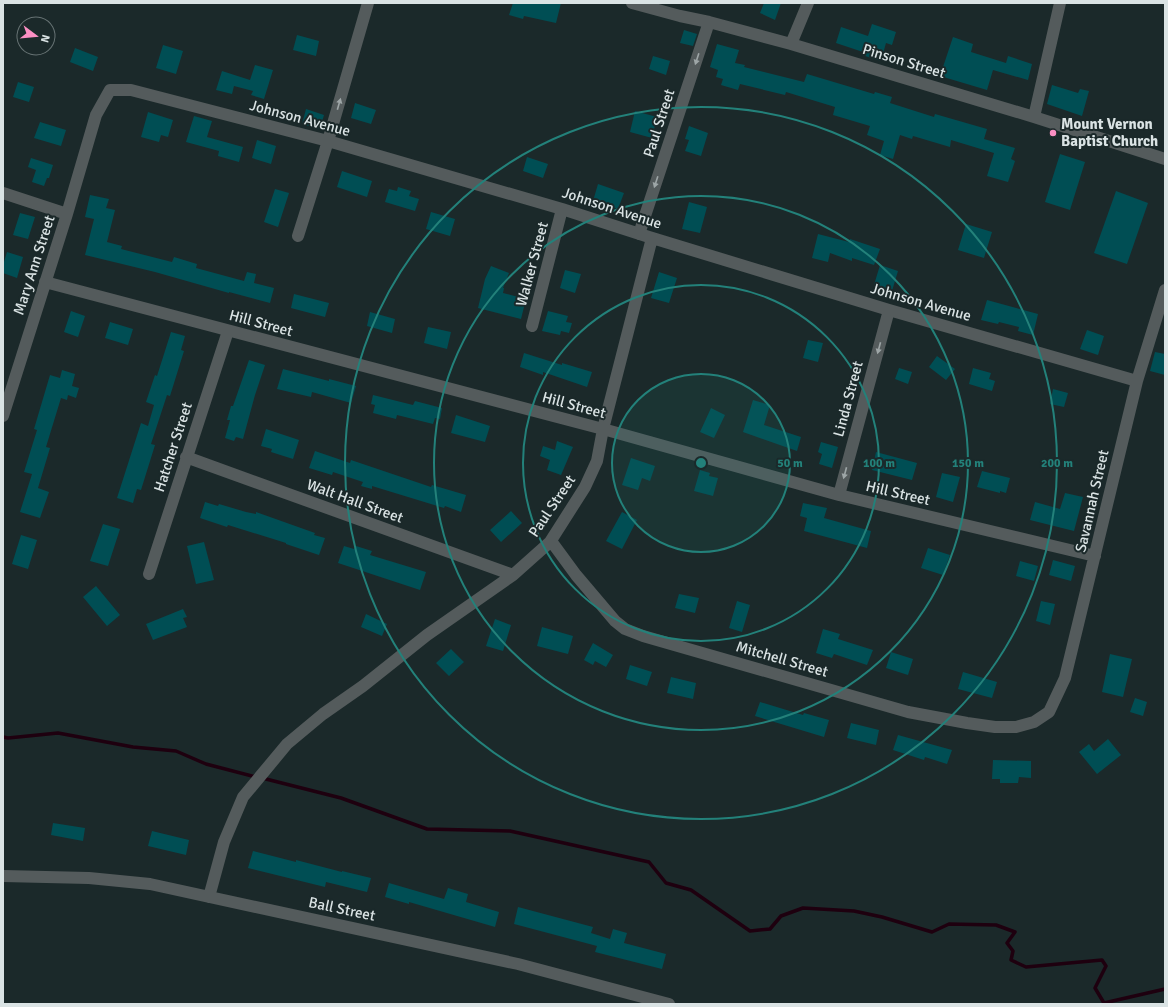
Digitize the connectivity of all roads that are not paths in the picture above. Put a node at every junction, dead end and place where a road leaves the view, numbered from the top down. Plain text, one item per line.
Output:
1 (368, 3) edge
2 (632, 3) edge
3 (808, 3) edge
4 (1060, 3) edge
5 (709, 22) junction
6 (791, 44) junction
7 (1034, 117) junction
8 (94, 124) joint
9 (328, 142) junction
10 (1165, 159) edge
11 (3, 194) edge
12 (562, 209) junction
13 (67, 214) junction
14 (639, 234) junction
15 (298, 236) dead end
16 (652, 238) junction
17 (45, 282) junction
18 (1165, 290) edge
19 (889, 310) junction
20 (532, 326) dead end
21 (228, 330) junction
22 (1137, 381) junction
23 (3, 416) edge
24 (603, 428) junction
25 (186, 457) junction
26 (839, 495) junction
27 (550, 542) junction
28 (1095, 556) junction
29 (150, 574) dead end
30 (513, 575) junction
31 (1044, 715) joint
32 (3, 876) edge
33 (209, 897) junction
34 (669, 1004) edge

9 -> 1 street
2 - 5 street, Pinson Street
3 - 6 street
4 - 7 street
5 - 6 street, Pinson Street
5 -> 14 street, Paul Street
6 - 7 street, Pinson Street
7 - 10 street, Pinson Street
8 - 9 street, Johnson Avenue
8 - 13 street, Mary Ann Street
9 - 12 street, Johnson Avenue
9 - 15 street
11 - 13 street
12 - 14 street, Johnson Avenue
12 - 20 street, Walker Street
13 - 17 street, Mary Ann Street
14 - 16 street, Johnson Avenue
16 - 19 street, Johnson Avenue
16 - 24 street, Paul Street
17 - 21 street, Hill Street
17 - 23 street, Mary Ann Street
18 - 22 street, Savannah Street
19 - 22 street, Johnson Avenue
19 -> 26 street, Linda Street
21 - 24 street, Hill Street
21 - 25 street, Hatcher Street
22 - 28 street, Savannah Street
24 - 26 street, Hill Street
24 - 27 street, Paul Street
25 - 29 street, Hatcher Street
25 - 30 street, Walt Hall Street
26 - 28 street, Hill Street
27 - 30 street, Paul Street
27 - 31 street, Mitchell Street
28 - 31 street, Savannah Street
30 - 33 street, Paul Street
32 - 33 street, Ball Street
33 - 34 street, Ball Street

